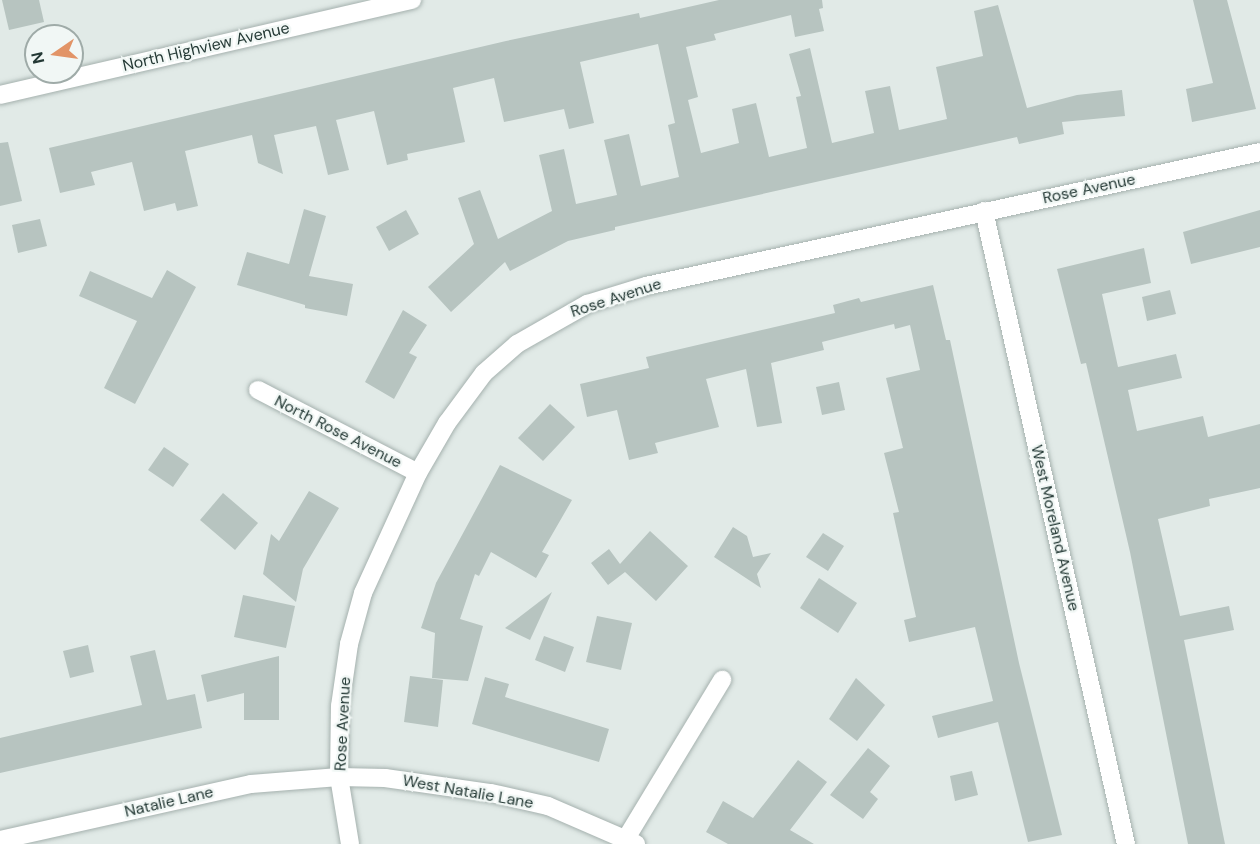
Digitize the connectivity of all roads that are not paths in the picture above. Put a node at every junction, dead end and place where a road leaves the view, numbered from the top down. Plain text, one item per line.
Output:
1 (412, 0) edge
2 (0, 95) edge
3 (1260, 152) edge
4 (984, 212) junction
5 (258, 390) dead end
6 (418, 473) junction
7 (722, 681) dead end
8 (339, 777) junction
9 (0, 840) edge
10 (631, 841) edge
11 (350, 844) edge
12 (1126, 844) edge

1 - 2 street, North Highview Avenue
3 - 4 street, Rose Avenue
4 - 6 street, Rose Avenue
4 - 12 street, West Moreland Avenue
5 - 6 street, North Rose Avenue
6 - 8 street, Rose Avenue
7 - 10 street, West Natalie Lane
8 - 9 street, Natalie Lane
8 - 10 street, West Natalie Lane
8 - 11 street, Rose Avenue

